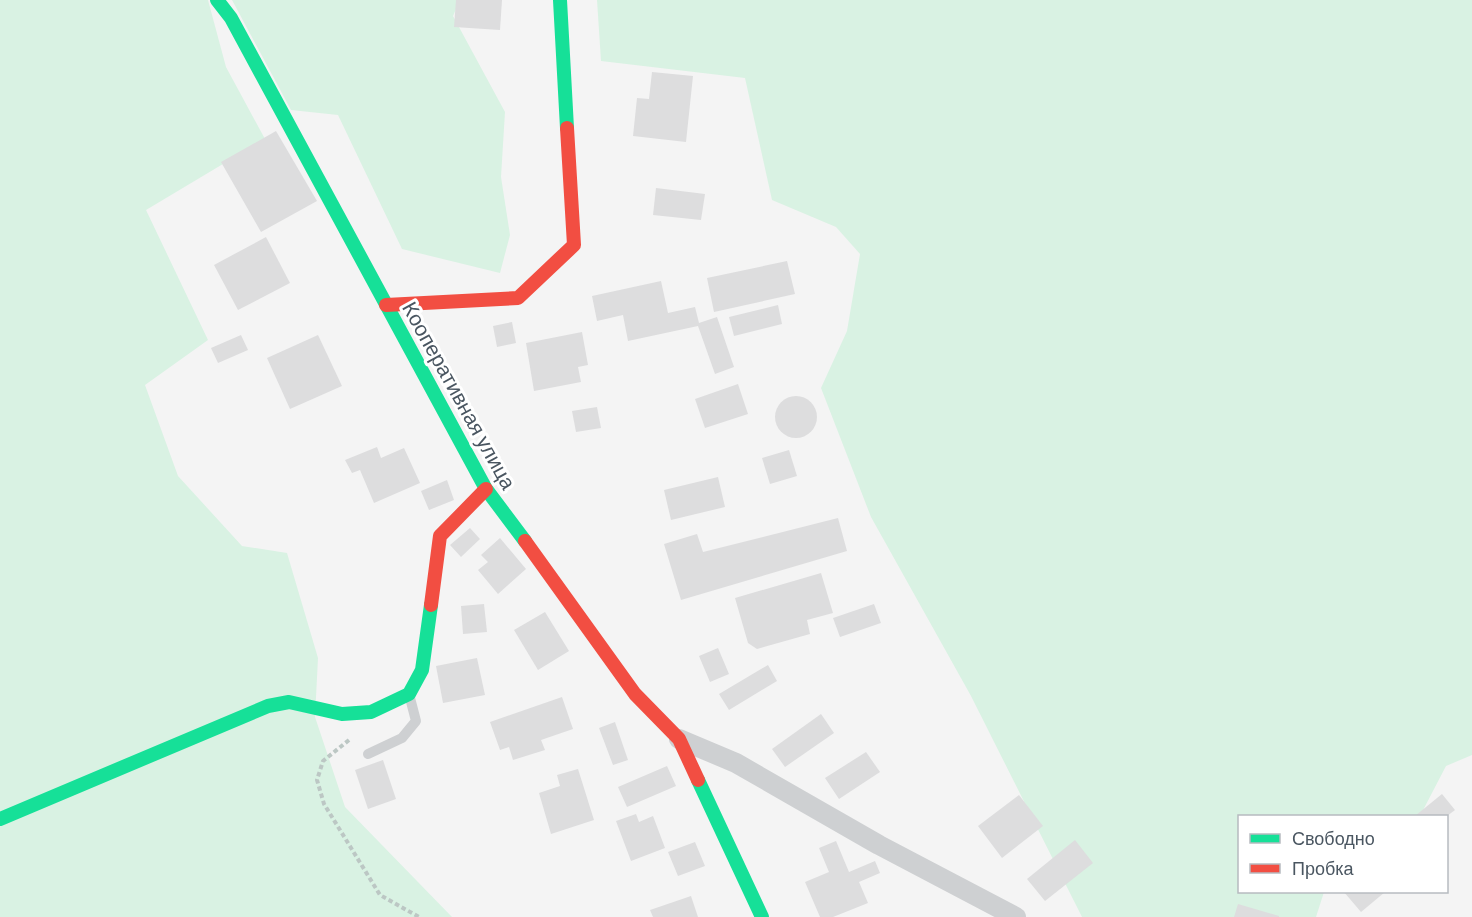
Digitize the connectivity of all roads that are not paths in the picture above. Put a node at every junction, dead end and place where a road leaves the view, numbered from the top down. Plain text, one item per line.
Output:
1 (217, 0) edge
2 (561, 0) edge
3 (386, 305) junction
4 (486, 489) junction
5 (409, 694) junction
6 (679, 738) junction
7 (368, 754) dead end
8 (0, 819) edge
9 (762, 917) edge
10 (1016, 917) edge

1 - 3 street, Кооперативная улица
2 - 3 street
3 - 4 street, Кооперативная улица
4 - 5 street
4 - 6 street, Кооперативная улица
5 - 7 lane
5 - 8 street
6 - 9 street, Кооперативная улица
6 - 10 street

